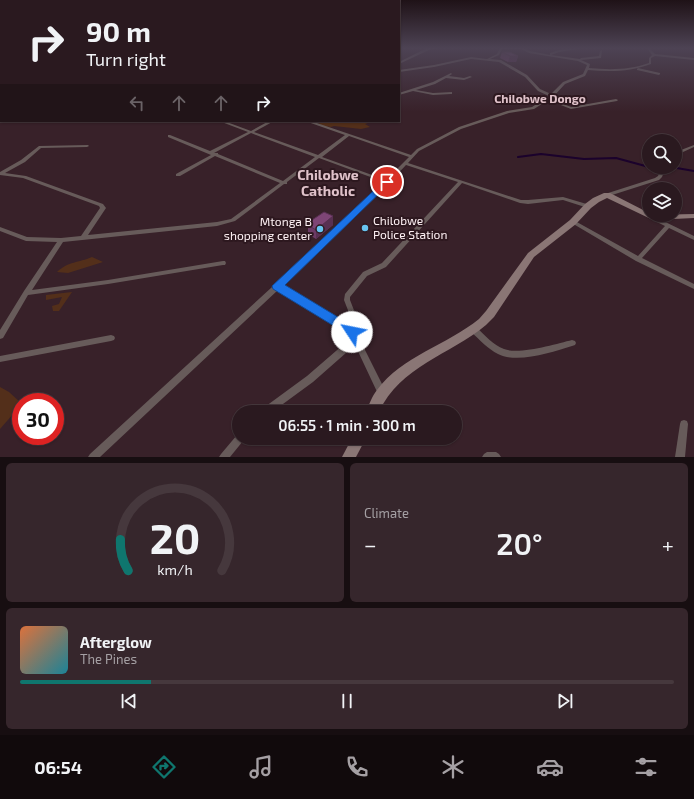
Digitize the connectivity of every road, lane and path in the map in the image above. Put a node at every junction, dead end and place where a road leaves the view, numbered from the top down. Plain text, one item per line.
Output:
1 (411, 69) edge
2 (516, 69) edge
3 (588, 69) edge
4 (592, 69) edge
5 (634, 69) edge
6 (639, 69) edge
7 (400, 71) edge
8 (451, 74) dead end
9 (659, 74) dead end
10 (446, 77) junction
11 (470, 77) dead end
12 (414, 90) junction
13 (451, 93) dead end
14 (400, 94) edge
15 (400, 94) edge
16 (406, 96) dead end
17 (552, 96) junction
18 (548, 99) junction
19 (616, 100) dead end
20 (224, 122) edge
21 (270, 122) edge
22 (310, 122) edge
23 (251, 132) junction
24 (348, 135) junction
25 (169, 136) dead end
26 (87, 146) dead end
27 (694, 146) edge
28 (682, 151) edge
29 (214, 153) junction
30 (411, 156) junction
31 (318, 158) junction
32 (406, 163) junction
33 (0, 174) edge
34 (178, 174) dead end
35 (660, 174) edge
36 (461, 181) junction
37 (285, 182) junction
38 (387, 182) junction
39 (607, 195) junction
40 (588, 206) junction
41 (642, 212) edge
42 (694, 216) edge
43 (682, 217) edge
44 (573, 222) junction
45 (660, 222) edge
46 (668, 226) junction
47 (1, 232) edge
48 (83, 238) junction
49 (694, 238) edge
50 (61, 240) junction
51 (638, 259) junction
52 (223, 263) dead end
53 (277, 286) junction
54 (694, 286) edge
55 (26, 293) junction
56 (474, 330) junction
57 (354, 335) junction
58 (0, 336) edge
59 (111, 338) dead end
60 (572, 343) dead end
61 (0, 359) edge
62 (382, 393) junction
63 (275, 405) edge
64 (376, 405) edge
65 (684, 424) dead end
66 (234, 445) edge
67 (355, 445) edge
68 (93, 457) edge
69 (224, 457) edge
70 (348, 457) edge
71 (487, 457) edge
72 (496, 457) edge
73 (680, 457) edge

1 - 7 street
2 - 17 street
3 - 17 street
4 - 5 street
6 - 9 street
8 - 10 street
10 - 11 street
10 - 12 street
12 - 13 street
12 - 14 street
15 - 16 street
17 - 18 street
18 - 19 street
18 - 30 street
20 - 23 street
21 - 23 street
22 - 24 street
23 - 29 street
23 - 31 street
24 - 30 street
24 - 31 street
25 - 29 street
26 - 33 street
27 - 28 street
29 - 34 street
29 - 37 street
30 - 32 street
31 - 37 street
31 - 38 street
32 - 36 street
32 - 38 street
33 - 48 street
35 - 39 street
36 - 40 street
36 - 57 street
37 - 48 street
38 - 53 street
39 - 40 street
39 - 41 street
40 - 44 street
42 - 43 street
44 - 51 street
44 - 56 street
45 - 46 street
46 - 49 street
46 - 51 street
47 - 50 street
48 - 50 street
50 - 55 street
51 - 54 street
52 - 55 street
53 - 57 street
53 - 68 street
55 - 58 street
56 - 60 street
56 - 62 street
57 - 62 street
57 - 63 street
59 - 61 street
62 - 64 street
65 - 73 street
66 - 69 street
67 - 70 street
71 - 72 street

